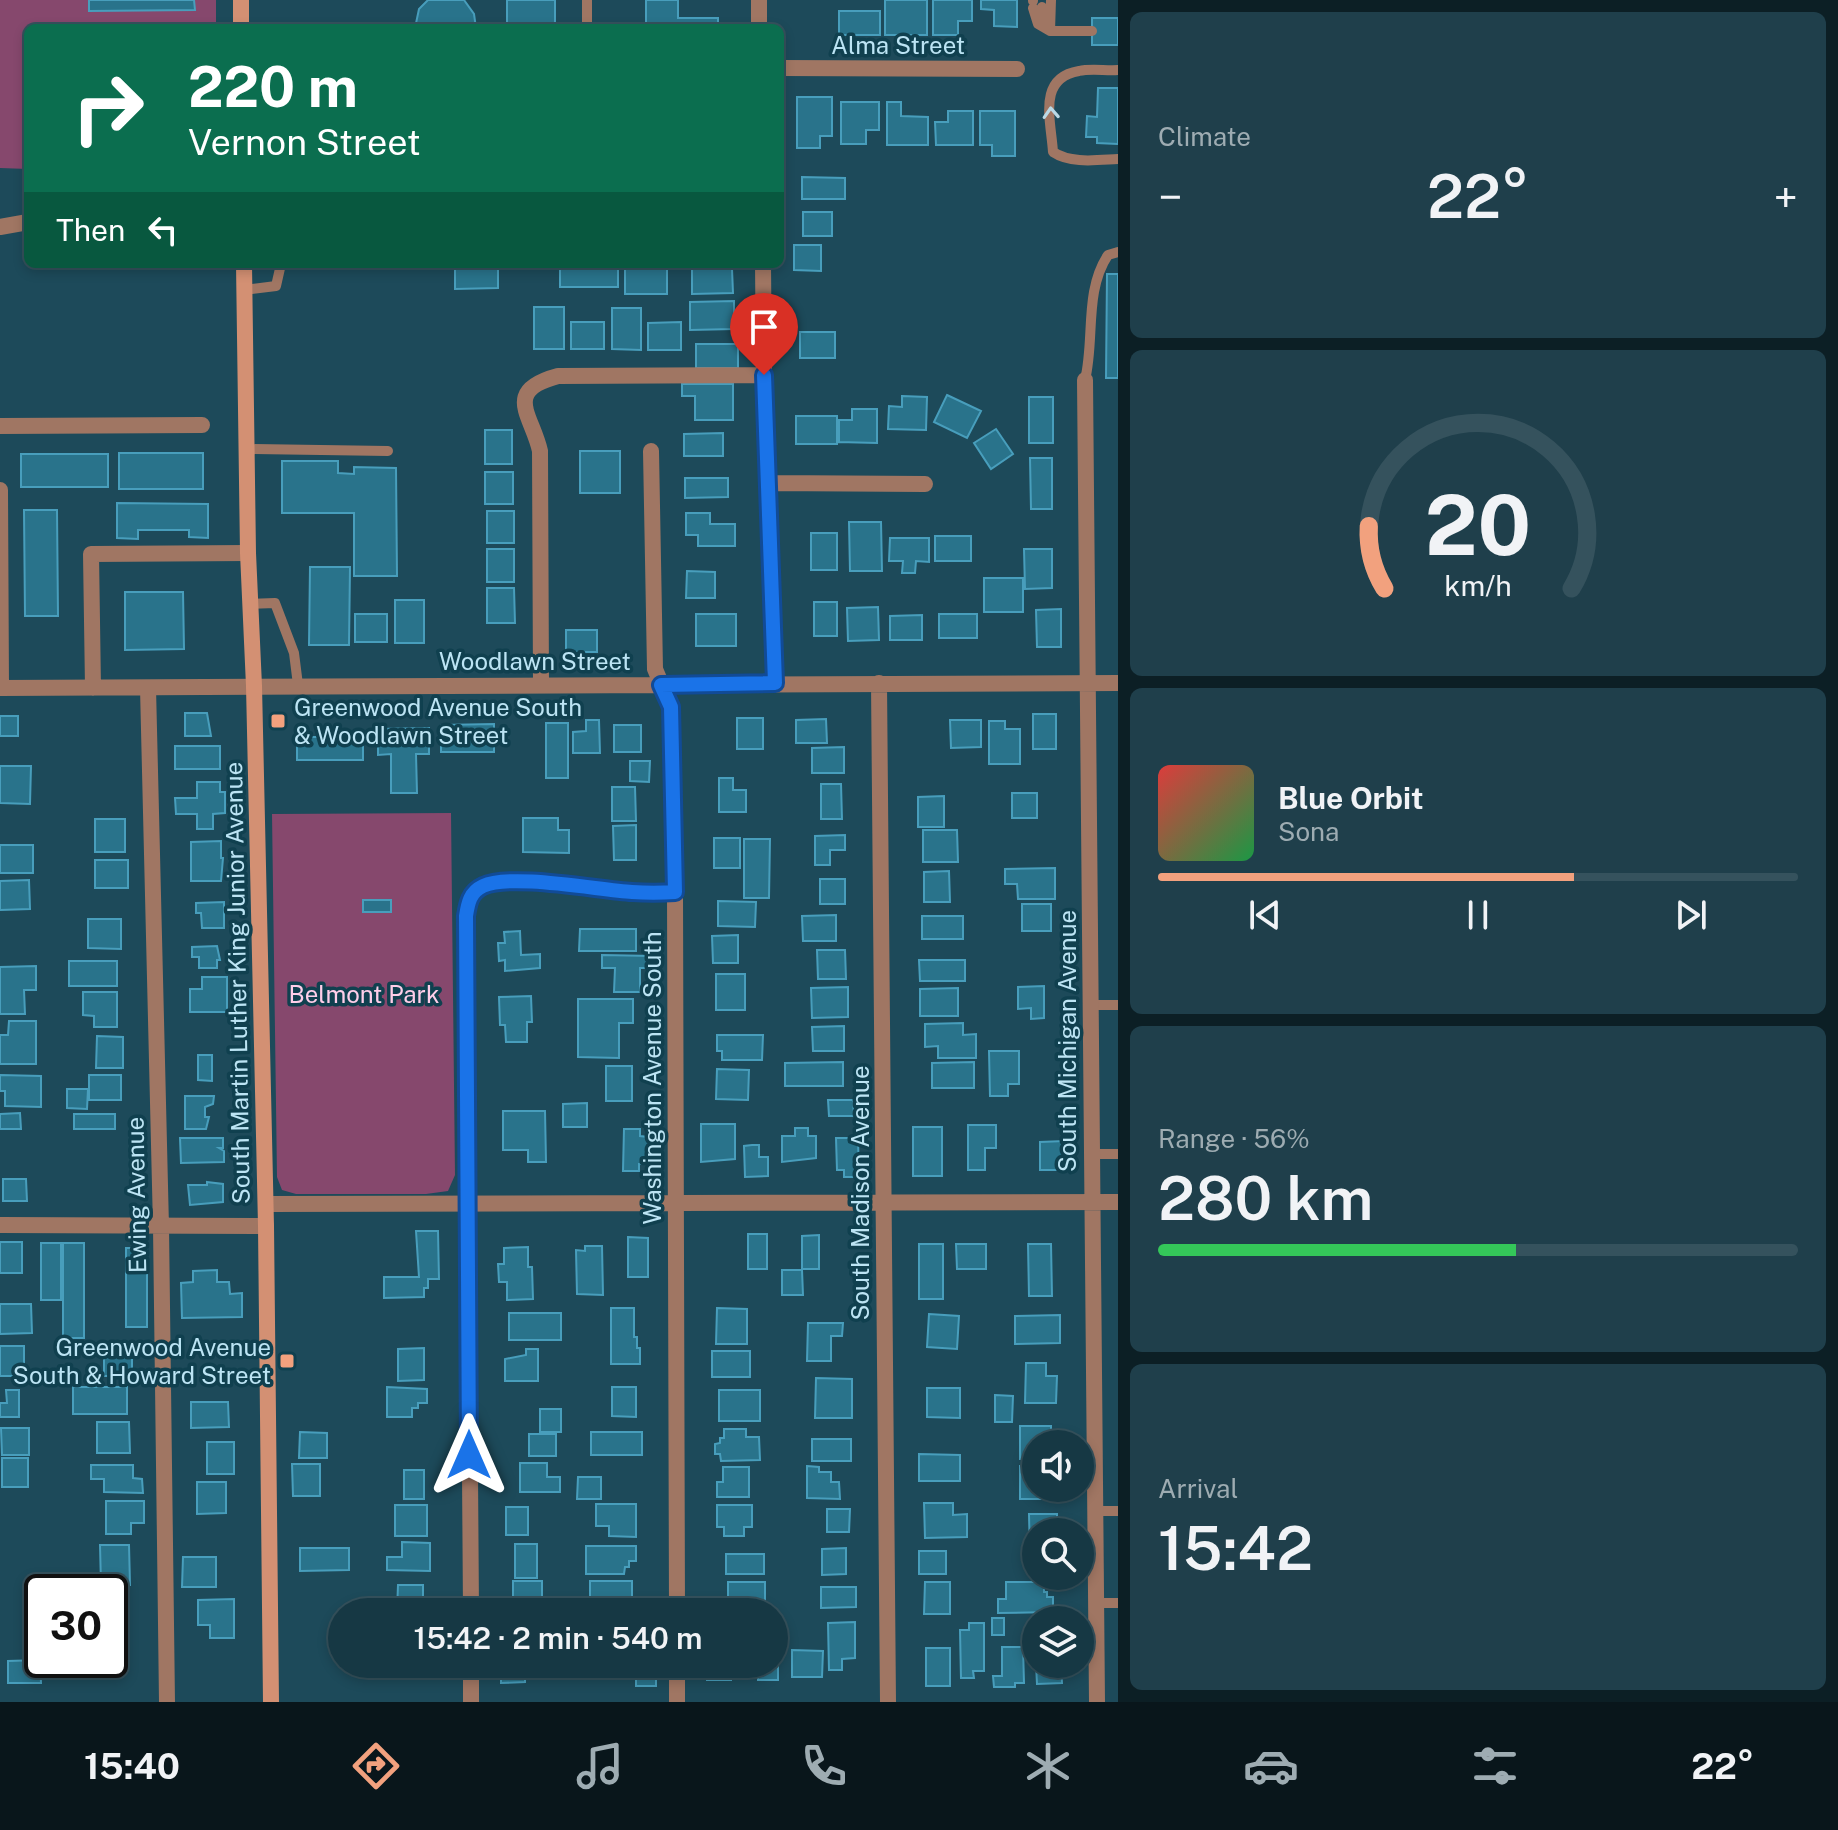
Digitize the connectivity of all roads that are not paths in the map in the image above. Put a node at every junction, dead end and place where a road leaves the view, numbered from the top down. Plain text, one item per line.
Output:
1 (241, 0) edge
2 (587, 0) edge
3 (759, 0) edge
4 (1038, 3) edge
5 (241, 24) edge
6 (587, 24) edge
7 (759, 24) edge
8 (1050, 31) junction
9 (1092, 31) dead end
10 (784, 68) edge
11 (1017, 69) dead end
12 (1118, 70) edge
13 (1118, 159) edge
14 (24, 223) edge
15 (0, 227) edge
16 (1118, 252) edge
17 (244, 268) edge
18 (280, 268) edge
19 (763, 268) edge
20 (244, 290) junction
21 (764, 375) junction
22 (1085, 380) joint
23 (202, 425) dead end
24 (0, 426) edge
25 (247, 449) junction
26 (388, 451) dead end
27 (651, 451) dead end
28 (769, 483) junction
29 (925, 484) dead end
30 (0, 490) edge
31 (248, 553) junction
32 (249, 604) junction
33 (775, 683) junction
34 (879, 683) junction
35 (1089, 683) junction
36 (1118, 683) edge
37 (541, 684) junction
38 (298, 685) junction
39 (661, 685) junction
40 (254, 686) junction
41 (0, 688) edge
42 (93, 688) junction
43 (148, 688) junction
44 (675, 892) junction
45 (1090, 1005) junction
46 (1118, 1005) edge
47 (1091, 1154) junction
48 (1118, 1154) edge
49 (1091, 1202) junction
50 (1118, 1202) edge
51 (676, 1203) junction
52 (884, 1203) junction
53 (266, 1204) junction
54 (468, 1204) junction
55 (0, 1225) edge
56 (266, 1226) junction
57 (161, 1227) junction
58 (1094, 1511) junction
59 (1118, 1511) edge
60 (471, 1598) edge
61 (677, 1598) edge
62 (1096, 1603) junction
63 (1118, 1603) edge
64 (471, 1678) edge
65 (677, 1678) edge
66 (167, 1702) edge
67 (271, 1702) edge
68 (471, 1702) edge
69 (677, 1702) edge
70 (888, 1702) edge
71 (1097, 1702) edge

1 - 5 street
2 - 6 lane
3 - 7 street
4 - 8 lane
4 - 8 lane
8 - 9 lane
10 - 11 street, Alma Street
13 -> 12 lane
14 - 15 street
16 - 22 lane
17 - 20 street, South Martin Luther King Junior Avenue
18 - 20 lane
19 - 21 street
20 - 25 street, South Martin Luther King Junior Avenue
21 - 28 street
21 - 37 street
22 - 35 street, South Michigan Avenue
23 - 24 street
25 - 26 lane
25 - 31 street, South Martin Luther King Junior Avenue
27 - 39 street, Washington Avenue South
28 - 29 street
28 - 33 street
30 - 41 street
31 - 32 street, South Martin Luther King Junior Avenue
31 - 42 street
32 - 38 lane
32 - 40 street, South Martin Luther King Junior Avenue
33 - 34 street, Woodlawn Street
33 - 39 street, Woodlawn Street
34 - 35 street, Woodlawn Street
34 - 52 street, South Madison Avenue
35 - 36 street, Woodlawn Street
35 - 45 street, South Michigan Avenue
37 - 38 street, Woodlawn Street
37 - 39 street, Woodlawn Street
38 - 40 street, Woodlawn Street
39 - 44 street, Washington Avenue South
40 - 43 street, Woodlawn Street
40 - 53 street, South Martin Luther King Junior Avenue
41 - 42 street, Woodlawn Street
42 - 43 street, Woodlawn Street
43 - 57 street, Ewing Avenue
44 - 51 street, Washington Avenue South
44 - 54 street
45 - 46 lane
45 - 47 street, South Michigan Avenue
47 - 48 lane
47 - 49 street, South Michigan Avenue
49 - 50 street
49 - 52 street
49 - 58 street, South Michigan Avenue
51 - 52 street
51 - 54 street
51 - 61 street, Washington Avenue South
52 - 70 street, South Madison Avenue
53 - 54 street
53 - 56 street, South Martin Luther King Junior Avenue
54 - 60 street
55 - 57 street
56 - 57 street
56 - 67 street, South Martin Luther King Junior Avenue
57 - 66 street, Ewing Avenue
58 - 59 lane
58 - 62 street, South Michigan Avenue
62 - 63 lane
62 - 71 street, South Michigan Avenue
64 - 68 street
65 - 69 street

